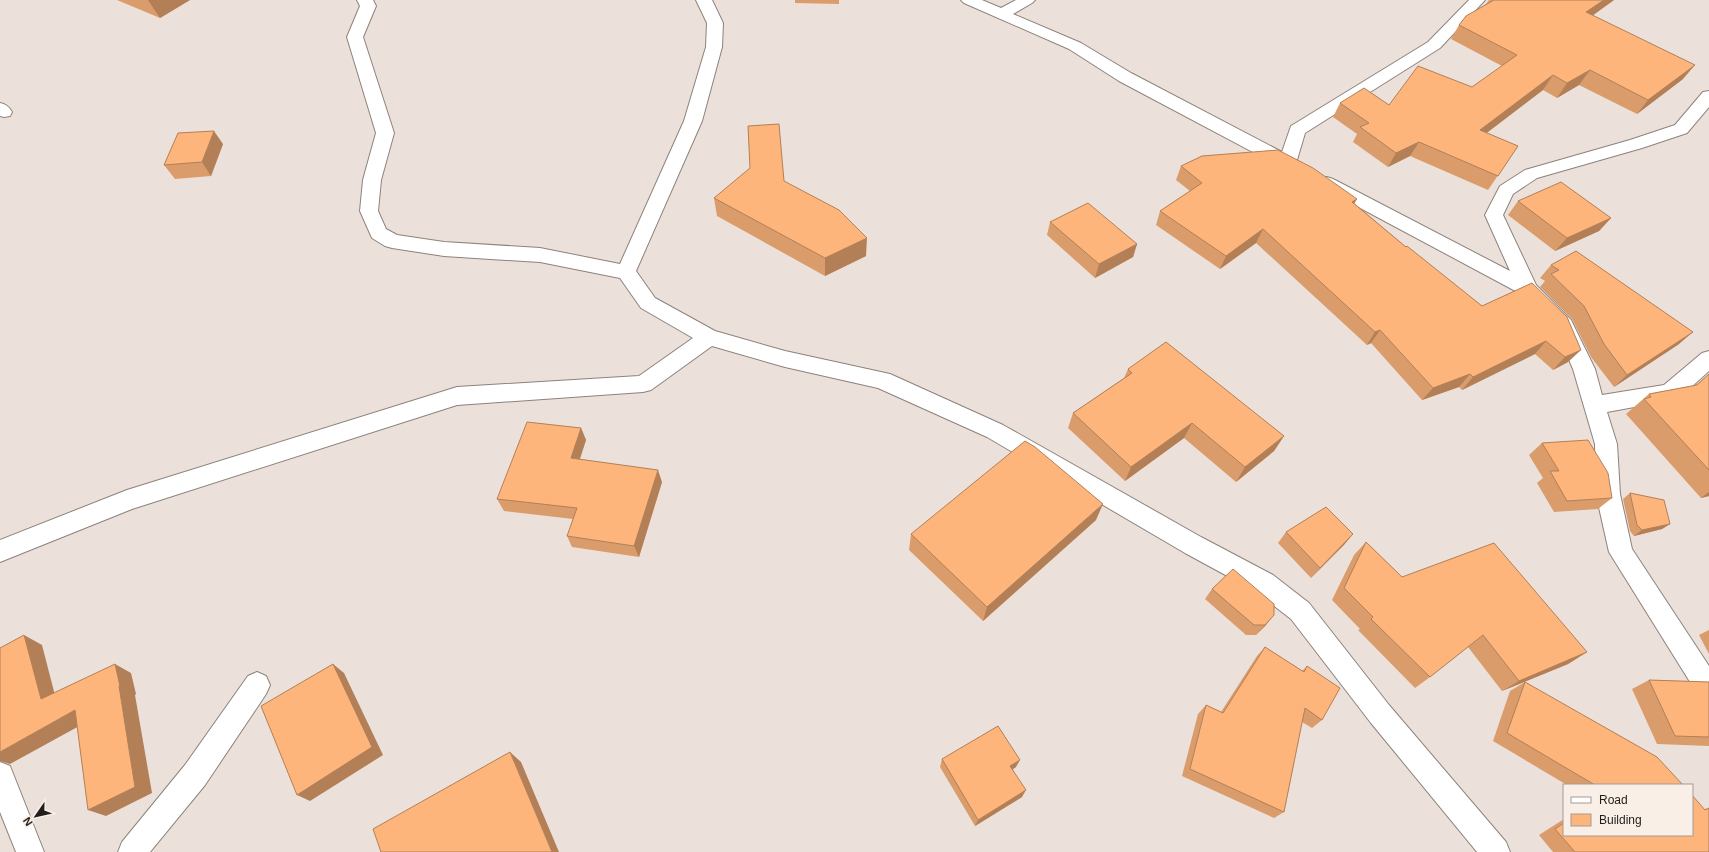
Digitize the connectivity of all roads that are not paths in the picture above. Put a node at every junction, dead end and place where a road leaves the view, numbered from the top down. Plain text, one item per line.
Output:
1 (365, 0) edge
2 (704, 0) edge
3 (969, 0) edge
4 (1027, 0) edge
5 (1477, 0) edge
6 (1001, 14) junction
7 (1709, 96) edge
8 (1287, 163) junction
9 (626, 272) junction
10 (1528, 289) junction
11 (709, 337) junction
12 (1709, 359) edge
13 (1595, 405) junction
14 (0, 551) edge
15 (257, 685) dead end
16 (1709, 689) edge
17 (0, 776) edge
18 (30, 852) edge
19 (132, 852) edge
20 (1496, 852) edge

1 - 9 street
2 - 9 street
3 - 6 street
4 - 6 street
5 - 8 street
6 - 8 street
7 - 10 street
8 - 10 street
9 - 11 street
10 - 13 street
11 - 14 street
11 - 20 street
12 - 13 street
13 - 16 street
15 - 19 street
17 - 18 street

